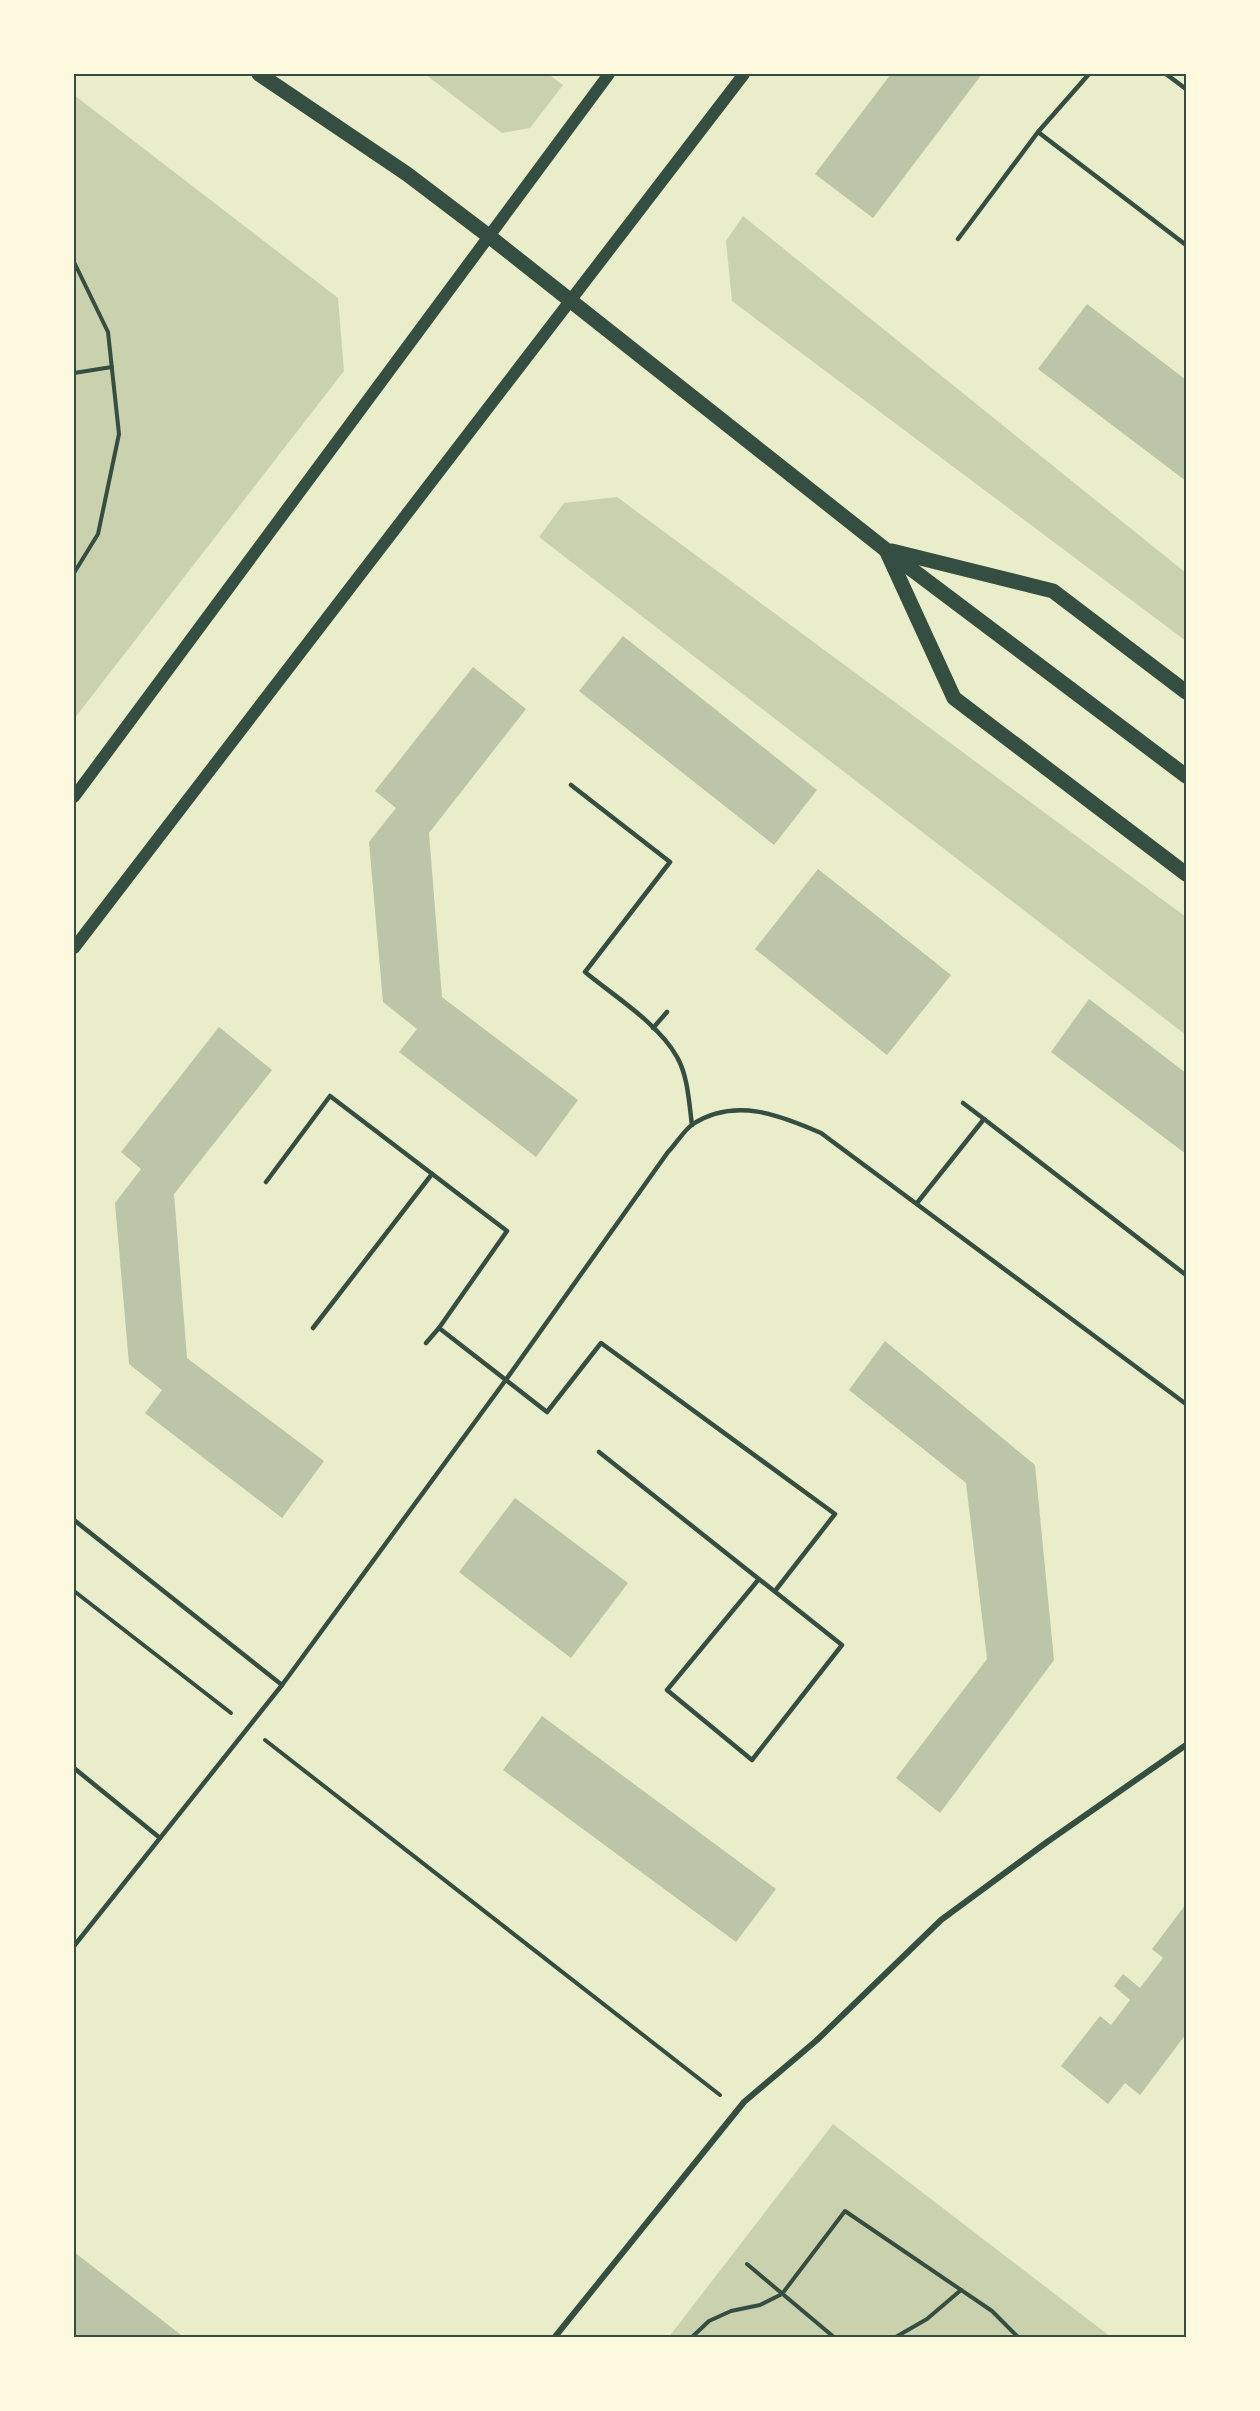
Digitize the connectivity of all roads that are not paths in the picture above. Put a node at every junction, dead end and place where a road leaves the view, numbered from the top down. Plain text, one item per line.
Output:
1 (259, 74) edge
2 (609, 74) edge
3 (744, 74) edge
4 (1089, 74) edge
5 (1166, 74) edge
6 (1186, 89) edge
7 (1038, 132) junction
8 (490, 237) junction
9 (958, 239) dead end
10 (1186, 245) edge
11 (570, 300) junction
12 (886, 550) junction
13 (1186, 692) edge
14 (1186, 776) edge
15 (571, 785) dead end
16 (74, 797) edge
17 (1186, 874) edge
18 (74, 948) edge
19 (667, 1012) dead end
20 (653, 1028) junction
21 (963, 1103) dead end
22 (984, 1119) junction
23 (692, 1125) junction
24 (432, 1174) junction
25 (266, 1182) dead end
26 (917, 1203) junction
27 (1186, 1275) edge
28 (313, 1328) dead end
29 (439, 1328) junction
30 (426, 1343) dead end
31 (505, 1381) junction
32 (1186, 1404) edge
33 (599, 1452) dead end
34 (74, 1520) edge
35 (759, 1578) junction
36 (775, 1591) junction
37 (282, 1684) junction
38 (1186, 1745) edge
39 (74, 1768) edge
40 (160, 1838) junction
41 (74, 1946) edge
42 (554, 2337) edge

1 - 8 main road
2 - 8 main road
3 - 11 main road
4 - 7 lane
5 - 6 lane
7 - 9 lane
7 - 10 lane
8 - 11 main road
8 - 16 main road
11 - 12 main road
11 - 18 main road
12 - 13 main road
12 - 14 main road
12 - 17 main road
15 - 20 lane
19 - 20 lane
20 - 23 lane
21 - 22 lane
22 - 26 lane
22 - 27 lane
23 - 26 lane
23 - 31 lane
24 - 25 lane
24 - 28 lane
24 - 29 lane
26 - 32 lane
29 - 30 lane
29 - 31 lane
31 - 36 lane
31 - 37 lane
33 - 35 lane
34 - 37 lane
35 - 36 lane
35 - 36 lane
37 - 40 lane
38 - 42 street
39 - 40 lane
40 - 41 lane

